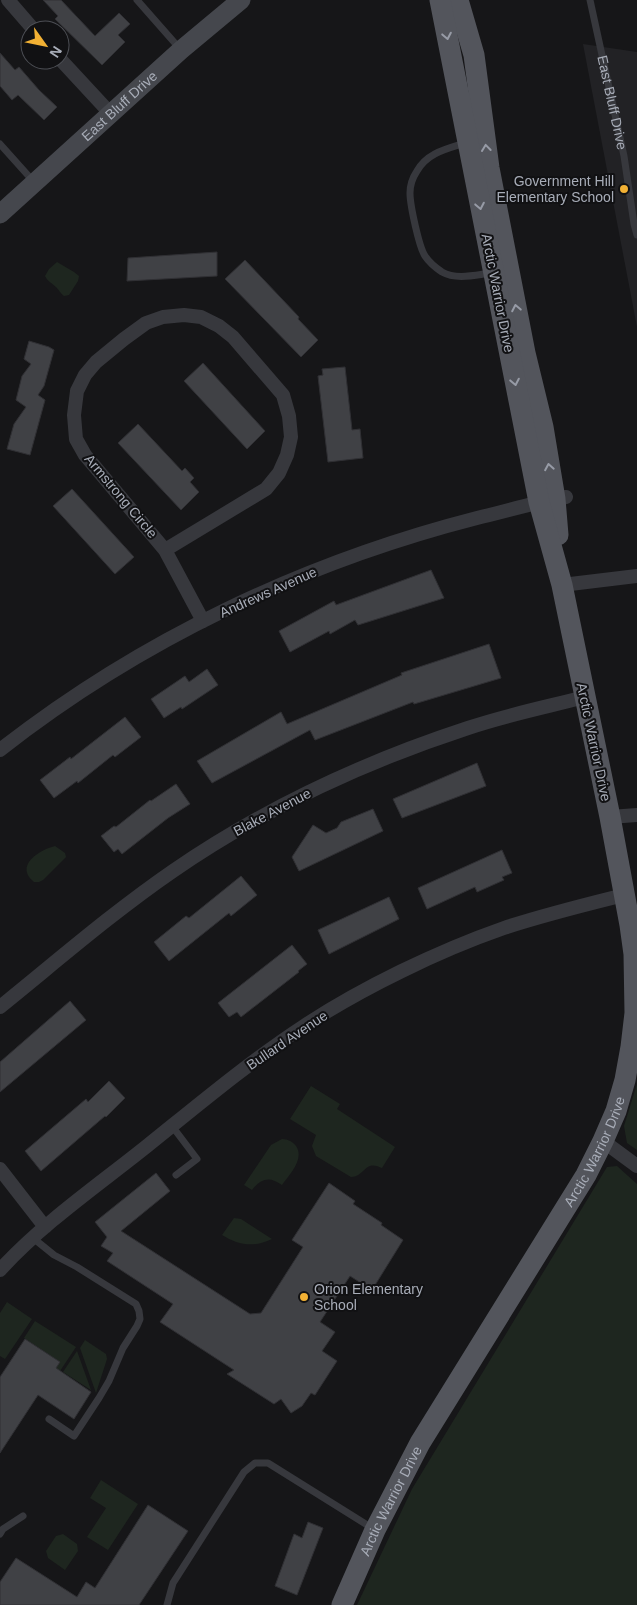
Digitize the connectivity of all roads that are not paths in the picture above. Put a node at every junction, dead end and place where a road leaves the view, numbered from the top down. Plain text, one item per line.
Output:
1 (8, 0) edge
2 (137, 0) edge
3 (241, 0) edge
4 (440, 0) edge
5 (458, 0) edge
6 (590, 0) edge
7 (25, 20) edge
8 (181, 50) junction
9 (70, 70) edge
10 (110, 113) junction
11 (468, 142) junction
12 (0, 144) edge
13 (34, 183) junction
14 (0, 214) edge
15 (637, 235) edge
16 (494, 272) junction
17 (553, 500) junction
18 (165, 550) junction
19 (637, 576) edge
20 (562, 585) junction
21 (203, 621) junction
22 (585, 697) junction
23 (0, 750) edge
24 (637, 815) edge
25 (610, 817) junction
26 (624, 895) junction
27 (0, 1007) edge
28 (636, 1013) edge
29 (172, 1126) junction
30 (604, 1141) junction
31 (637, 1166) edge
32 (0, 1169) edge
33 (176, 1175) dead end
34 (45, 1227) junction
35 (33, 1238) junction
36 (0, 1270) edge
37 (49, 1419) dead end
38 (23, 1516) dead end
39 (1, 1530) edge
40 (375, 1530) junction
41 (168, 1603) edge
42 (176, 1605) edge
43 (342, 1605) edge

1 - 7 street
2 - 8 lane
3 - 8 street, East Bluff Drive
4 -> 11 main road, Arctic Warrior Drive
17 -> 5 main road, Arctic Warrior Drive
6 - 15 lane, East Bluff Drive
8 - 10 street, East Bluff Drive
9 - 10 street
10 - 13 street, East Bluff Drive
11 -> 16 main road, Arctic Warrior Drive
11 - 16 lane
12 - 13 lane
13 - 14 street, East Bluff Drive
16 -> 17 main road, Arctic Warrior Drive
17 - 20 main road, Arctic Warrior Drive
17 - 21 street, Andrews Avenue
18 - 18 street, Armstrong Circle
18 - 21 street, Armstrong Circle
19 - 20 street
20 - 22 main road, Arctic Warrior Drive
21 - 23 street, Andrews Avenue
22 - 25 main road, Arctic Warrior Drive
22 - 27 street, Blake Avenue
24 - 25 street
25 - 26 main road, Arctic Warrior Drive
26 - 28 main road, Arctic Warrior Drive
26 - 29 street, Bullard Avenue
28 - 30 main road, Arctic Warrior Drive
29 - 33 lane
29 - 34 street, Bullard Avenue
30 - 31 street
30 - 40 main road, Arctic Warrior Drive
32 - 34 street
34 - 35 street, Bullard Avenue
35 - 36 street, Bullard Avenue
35 - 37 lane
38 - 39 lane
40 - 41 lane
40 - 43 main road, Arctic Warrior Drive
41 - 42 lane

